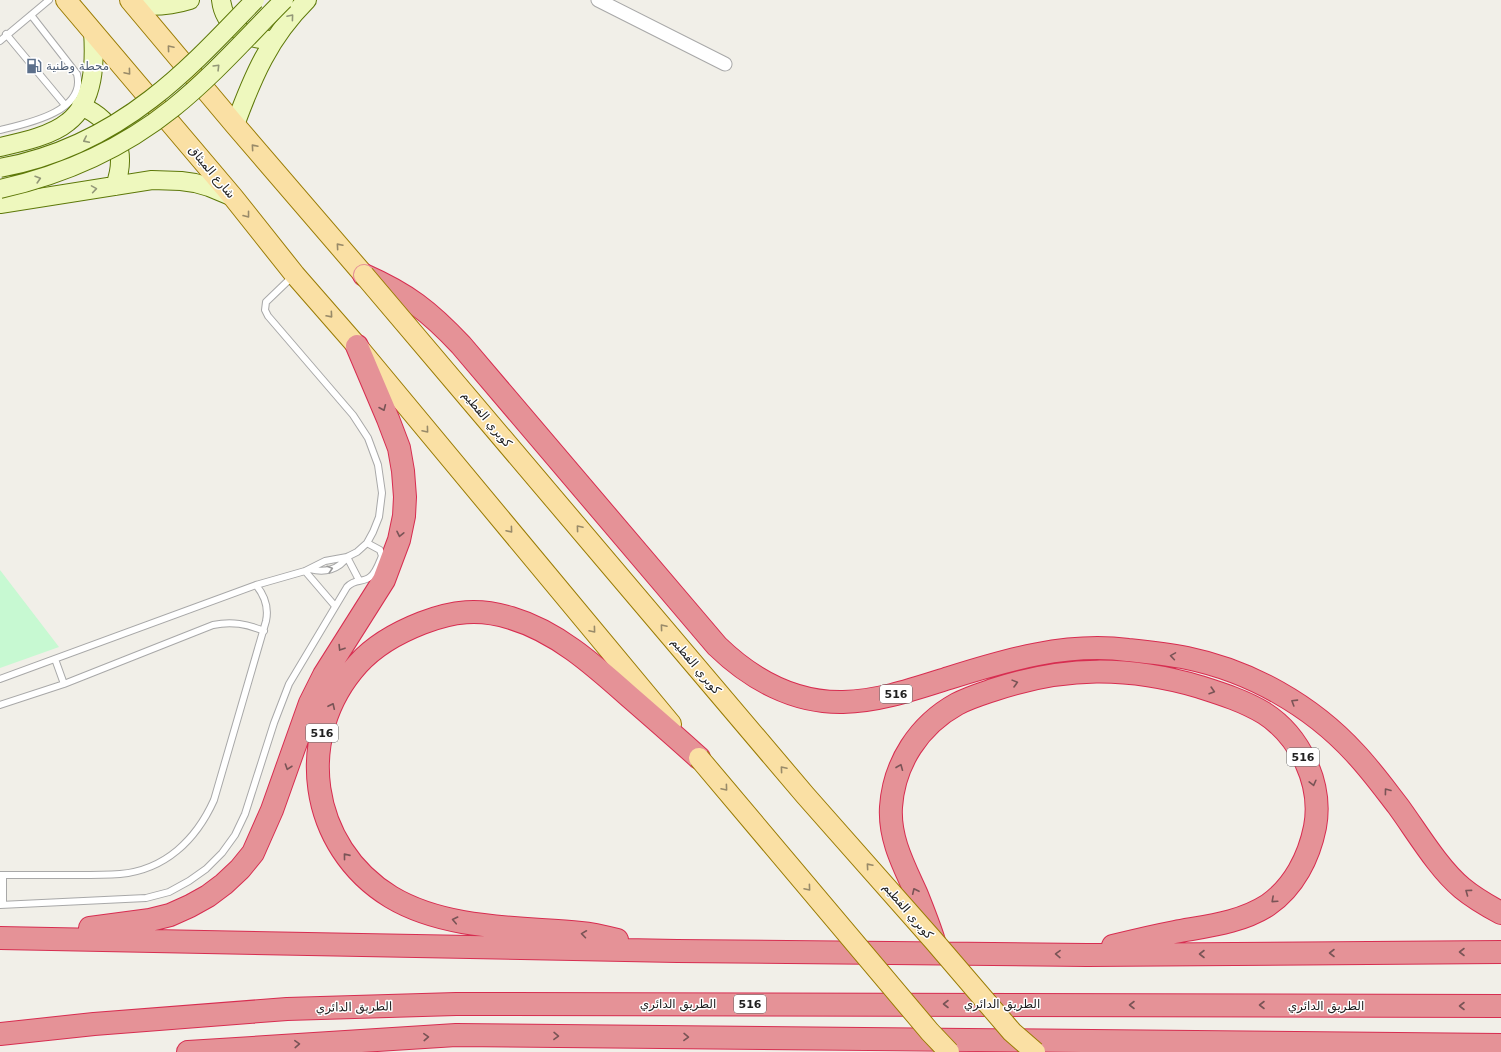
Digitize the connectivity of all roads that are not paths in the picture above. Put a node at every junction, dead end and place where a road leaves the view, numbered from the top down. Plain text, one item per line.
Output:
1 (49, 0) edge
2 (66, 0) edge
3 (190, 0) edge
4 (221, 0) edge
5 (255, 0) edge
6 (284, 0) edge
7 (307, 0) edge
8 (598, 0) edge
9 (132, 3) edge
10 (31, 15) junction
11 (93, 31) junction
12 (6, 34) junction
13 (274, 40) junction
14 (0, 41) edge
15 (725, 64) dead end
16 (73, 106) junction
17 (235, 125) junction
18 (0, 130) edge
19 (0, 147) edge
20 (0, 168) edge
21 (115, 186) junction
22 (0, 189) edge
23 (233, 197) junction
24 (0, 204) edge
25 (295, 275) junction
26 (364, 275) junction
27 (357, 346) junction
28 (367, 542) junction
29 (346, 557) junction
30 (308, 570) junction
31 (359, 580) junction
32 (256, 585) junction
33 (335, 606) junction
34 (264, 631) junction
35 (55, 659) junction
36 (0, 679) edge
37 (64, 684) junction
38 (0, 705) edge
39 (699, 758) junction
40 (2, 875) edge
41 (2, 905) edge
42 (1501, 913) edge
43 (0, 937) edge
44 (934, 941) junction
45 (677, 951) junction
46 (1501, 952) edge
47 (1087, 954) junction
48 (1501, 1006) edge
49 (0, 1034) edge
50 (1501, 1045) edge
51 (188, 1052) edge
52 (949, 1052) edge
53 (1035, 1052) edge

1 - 10 lane
2 - 11 main road, شارع الميثاق
3 - 9 main road
4 - 13 main road
5 -> 20 main road, bridge
22 -> 6 main road, bridge
13 -> 7 main road
8 - 15 street
17 -> 9 main road
10 - 12 lane
10 - 16 lane
11 - 16 main road
11 -> 23 main road, شارع الميثاق
12 - 14 lane
12 - 16 lane
13 - 17 main road
16 - 18 lane
16 - 19 main road
16 - 21 main road
26 -> 17 main road
21 - 23 main road
24 -> 21 main road
23 -> 25 main road, شارع الميثاق
25 -> 27 main road, شارع الميثاق
25 - 28 lane
42 -> 26 highway, 516
44 -> 26 main road, كوبري الفطيم, bridge
27 -> 39 main road
27 -> 43 highway, 516
28 - 29 lane
28 - 31 lane
29 - 30 lane
30 -> 29 lane
29 - 31 lane
30 - 32 lane
30 - 33 lane
31 - 33 lane
32 - 34 lane
32 - 35 lane
33 - 41 lane
34 - 37 lane
34 - 40 lane
35 - 36 lane
35 - 37 lane
37 - 38 lane
45 -> 39 highway, 516
39 -> 52 main road, bridge
40 - 41 lane
43 - 45 highway, 516
44 -> 47 highway, 516
44 - 53 main road, كوبري الفطيم, bridge
47 -> 45 highway, 516
46 -> 47 highway, 516
48 -> 49 highway, الطريق الدائري / 516
51 -> 50 highway

